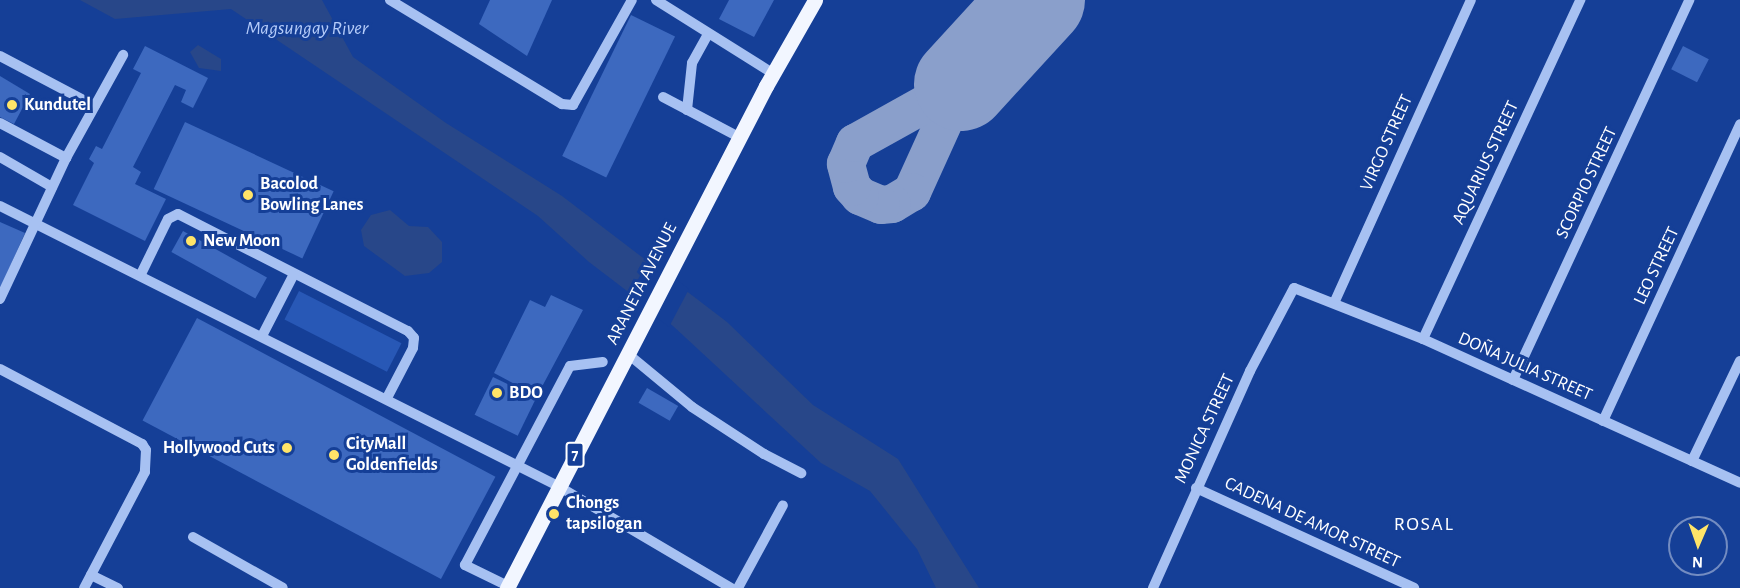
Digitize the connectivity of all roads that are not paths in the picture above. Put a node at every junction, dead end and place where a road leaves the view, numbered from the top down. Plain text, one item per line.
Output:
1 (390, 0) edge
2 (632, 0) edge
3 (656, 0) edge
4 (814, 0) edge
5 (1471, 0) edge
6 (1580, 0) edge
7 (1689, 0) edge
8 (708, 34) junction
9 (123, 55) dead end
10 (0, 56) edge
11 (774, 74) junction
12 (663, 97) dead end
13 (95, 106) junction
14 (687, 110) junction
15 (0, 123) edge
16 (1740, 124) edge
17 (739, 137) junction
18 (0, 157) edge
19 (66, 158) junction
20 (52, 187) junction
21 (0, 206) edge
22 (37, 222) junction
23 (141, 274) junction
24 (293, 276) junction
25 (1294, 288) joint
26 (0, 299) edge
27 (1335, 301) junction
28 (262, 336) junction
29 (1423, 339) junction
30 (628, 354) junction
31 (1740, 361) edge
32 (603, 362) dead end
33 (0, 369) edge
34 (1514, 380) junction
35 (387, 398) junction
36 (1603, 421) junction
37 (1692, 461) junction
38 (518, 465) junction
39 (801, 473) dead end
40 (1740, 483) edge
41 (558, 486) junction
42 (1196, 488) junction
43 (783, 505) dead end
44 (193, 537) dead end
45 (91, 575) junction
46 (508, 587) edge
47 (84, 588) edge
48 (118, 588) edge
49 (283, 588) edge
50 (731, 588) edge
51 (738, 588) edge
52 (1153, 588) edge
53 (1414, 588) edge

1 - 2 street
3 - 8 street
4 - 11 main road, ARANETA AVENUE / 7
5 - 27 street, VIRGO STREET
6 - 29 street, AQUARIUS STREET
7 - 34 street, SCORPIO STREET
8 - 11 street
8 - 14 street
9 - 13 street
10 - 13 street
11 - 17 main road, ARANETA AVENUE / 7
12 - 14 street
13 - 19 street
14 - 17 street
15 - 19 street
16 - 36 street, LEO STREET
17 - 30 main road, ARANETA AVENUE / 7
18 - 20 street
19 - 20 street
20 - 22 street
21 - 22 street
22 - 23 street
22 - 26 street
23 - 24 street
23 - 28 street
24 - 28 street
24 - 35 street
25 - 27 street, DOÑA JULIA STREET
25 - 42 street, MONICA STREET
27 - 29 street, DOÑA JULIA STREET
28 - 35 street
29 - 34 street, DOÑA JULIA STREET
30 - 39 street
30 - 41 main road, ARANETA AVENUE / 7
31 - 37 street
32 - 38 street
33 - 45 street
34 - 36 street, DOÑA JULIA STREET
35 - 38 street
36 - 37 street, DOÑA JULIA STREET
37 - 40 street, DOÑA JULIA STREET
38 - 41 street
38 - 46 street
41 - 46 main road, ARANETA AVENUE / 7
41 - 50 street
42 - 52 street, MONICA STREET
42 - 53 street, CADENA DE AMOR STREET
43 - 51 street
44 - 49 street
45 - 47 street
45 - 48 street

